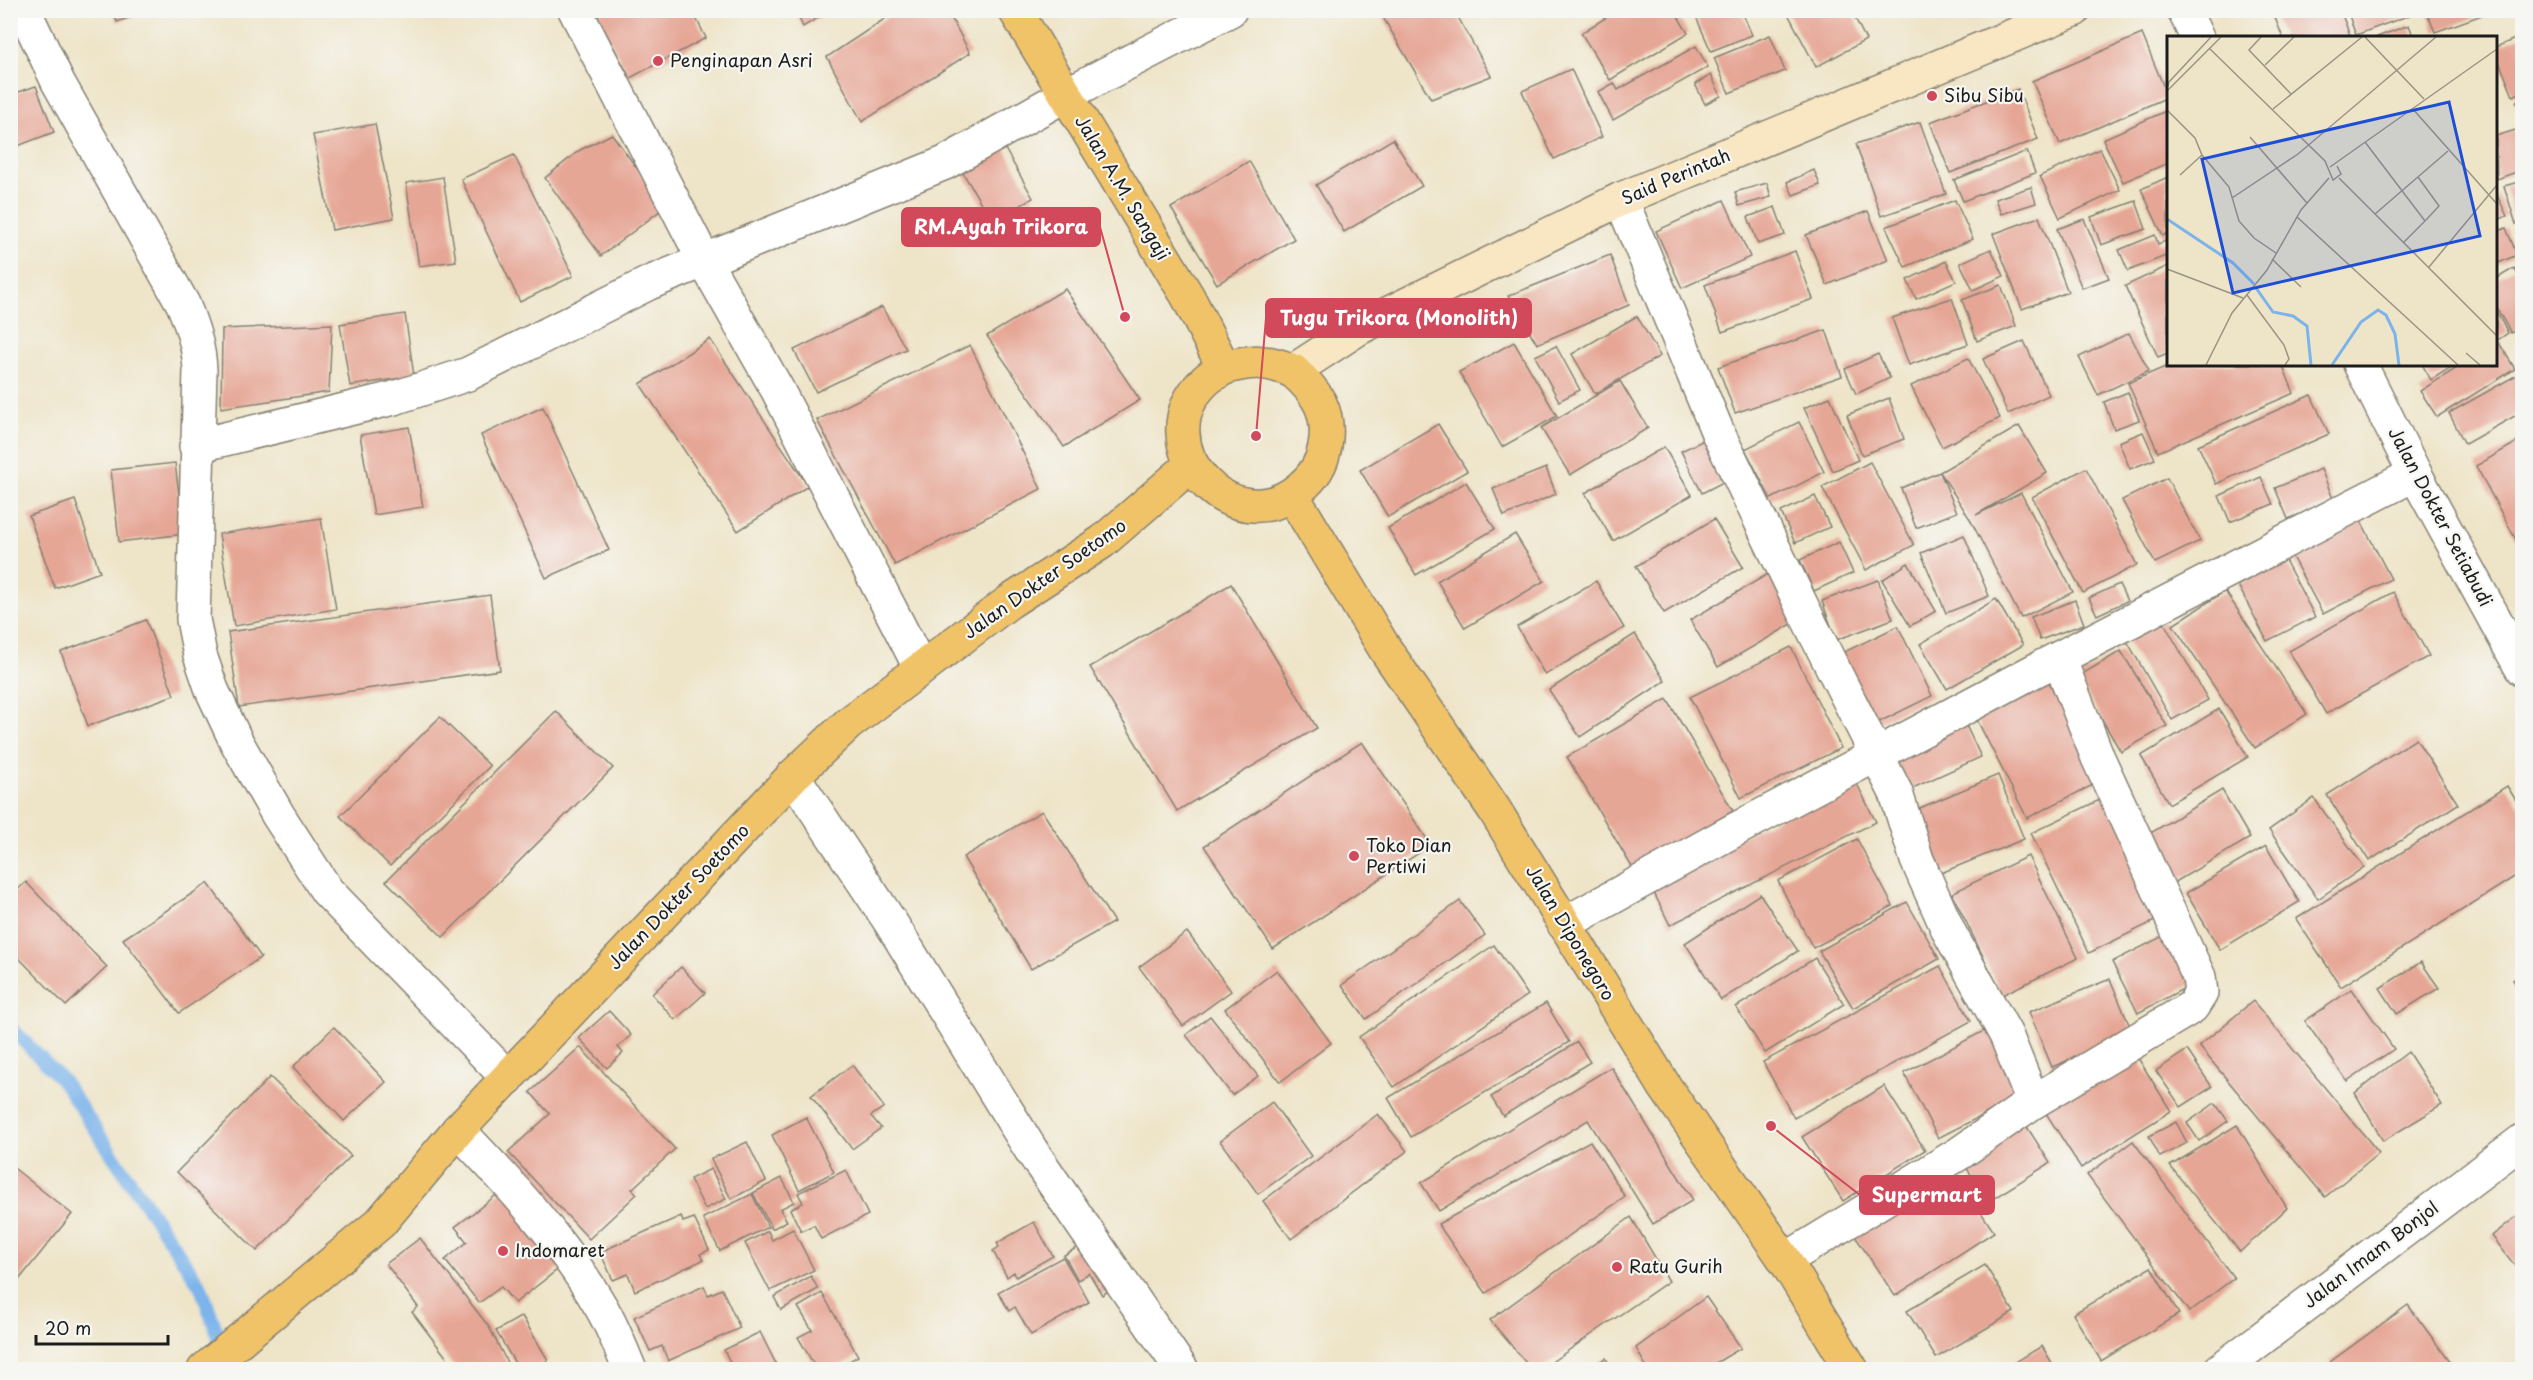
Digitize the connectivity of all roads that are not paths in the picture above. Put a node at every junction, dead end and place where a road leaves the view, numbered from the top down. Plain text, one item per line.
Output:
1 (24, 10) edge
2 (575, 10) edge
3 (1015, 10) edge
4 (1230, 10) edge
5 (2074, 10) edge
6 (2184, 10) edge
7 (2197, 36) edge
8 (1067, 94) junction
9 (1621, 200) junction
10 (705, 262) junction
11 (2361, 366) edge
12 (1224, 368) junction
13 (1293, 371) junction
14 (196, 446) junction
15 (1191, 465) junction
16 (2415, 474) junction
17 (1292, 495) junction
18 (2059, 658) junction
19 (921, 669) junction
20 (2523, 669) edge
21 (1876, 754) junction
22 (793, 776) junction
23 (1564, 924) junction
24 (508, 1077) junction
25 (2033, 1102) junction
26 (458, 1130) junction
27 (2523, 1141) edge
28 (1785, 1260) junction
29 (204, 1370) edge
30 (630, 1370) edge
31 (1182, 1370) edge
32 (1852, 1370) edge
33 (2220, 1370) edge

1 - 14 street
2 - 10 street
3 - 8 main road, Jalan A.M. Sangaji
4 - 8 street
5 - 9 main road, Said Perintah
6 - 7 street
8 - 10 street
8 - 12 main road, Jalan A.M. Sangaji
9 - 13 main road, Said Perintah
9 - 21 street
10 - 14 street
10 - 19 street
11 - 16 street, Jalan Dokter Setiabudi
12 - 13 main road
12 - 15 main road
13 - 17 main road
14 - 24 street
15 - 17 main road
15 - 19 main road, Jalan Dokter Soetomo
16 - 18 street
16 - 20 street, Jalan Dokter Setiabudi
17 - 23 main road, Jalan Diponegoro
18 - 21 street
18 - 25 street
19 - 22 main road, Jalan Dokter Soetomo
21 - 23 street
21 - 25 street
22 - 24 main road, Jalan Dokter Soetomo
22 - 31 street
23 - 28 main road, Jalan Diponegoro
24 - 26 main road, Jalan Dokter Soetomo
25 - 28 street
26 - 29 main road, Jalan Dokter Soetomo
26 - 30 street
27 - 33 street, Jalan Imam Bonjol
28 - 32 main road, Jalan Diponegoro

